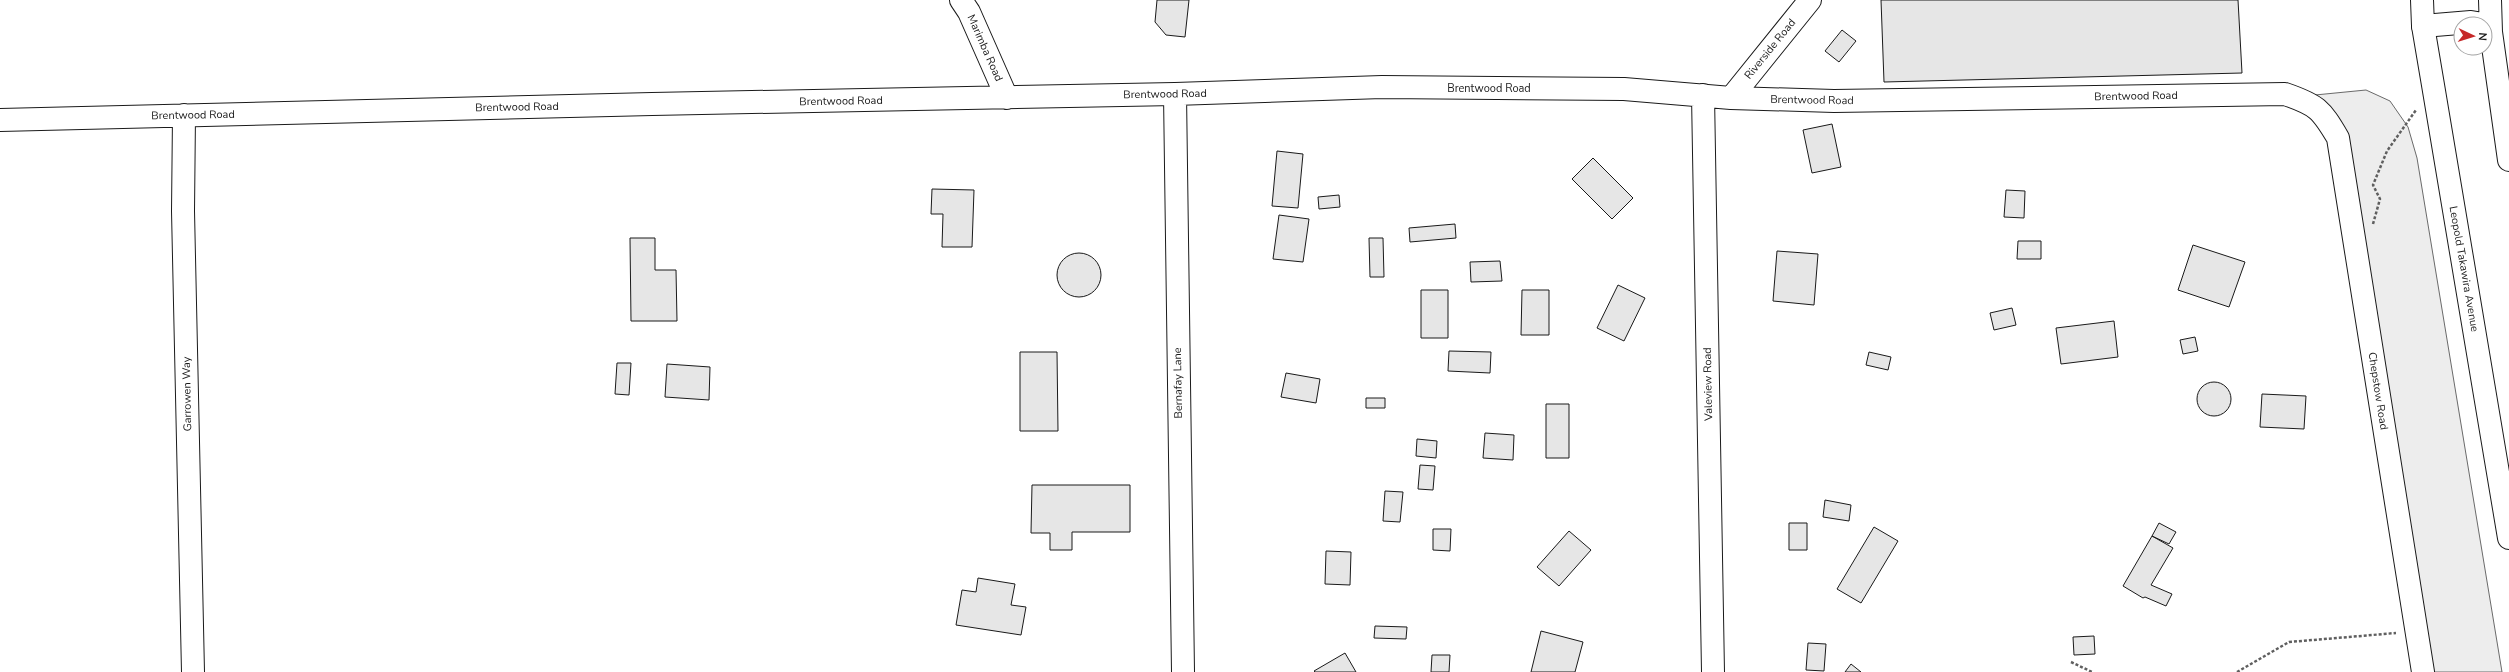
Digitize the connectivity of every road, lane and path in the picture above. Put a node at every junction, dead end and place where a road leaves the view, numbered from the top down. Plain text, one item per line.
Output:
1 (961, 0) edge
2 (1810, 0) edge
3 (2422, 0) edge
4 (2490, 0) edge
5 (2491, 16) edge
6 (2453, 24) edge
7 (2423, 26) junction
8 (2493, 41) edge
9 (2433, 85) junction
10 (2504, 91) edge
11 (1175, 94) junction
12 (1702, 95) junction
13 (1008, 98) junction
14 (1731, 98) junction
15 (2324, 114) joint
16 (184, 115) junction
17 (0, 120) edge
18 (2509, 160) edge
19 (2356, 250) junction
20 (2509, 538) edge
21 (2416, 631) junction
22 (2071, 662) dead end
23 (193, 672) edge
24 (1183, 672) edge
25 (1713, 672) edge
26 (2092, 672) edge
27 (2236, 672) edge
28 (2423, 672) edge

1 - 13 main road, Marimba Road
2 - 14 main road, Riverside Road
3 - 7 main road, Leopold Takawira Avenue
4 - 5 main road
6 - 7 main road
7 - 9 main road, Leopold Takawira Avenue
8 - 10 main road
9 - 19 path
9 - 20 main road, Leopold Takawira Avenue
10 - 18 main road
11 - 12 main road, Brentwood Road
11 - 13 main road, Brentwood Road
11 - 24 main road, Bernafay Lane
12 - 14 main road, Brentwood Road
12 - 25 main road, Valeview Road
13 - 16 main road, Brentwood Road
14 - 15 main road, Brentwood Road
15 - 19 main road, Chepstow Road
16 - 17 main road, Brentwood Road
16 - 23 main road, Garrowen Way
19 - 21 main road, Chepstow Road
21 - 27 path
21 - 28 main road, Chepstow Road
22 - 26 path

